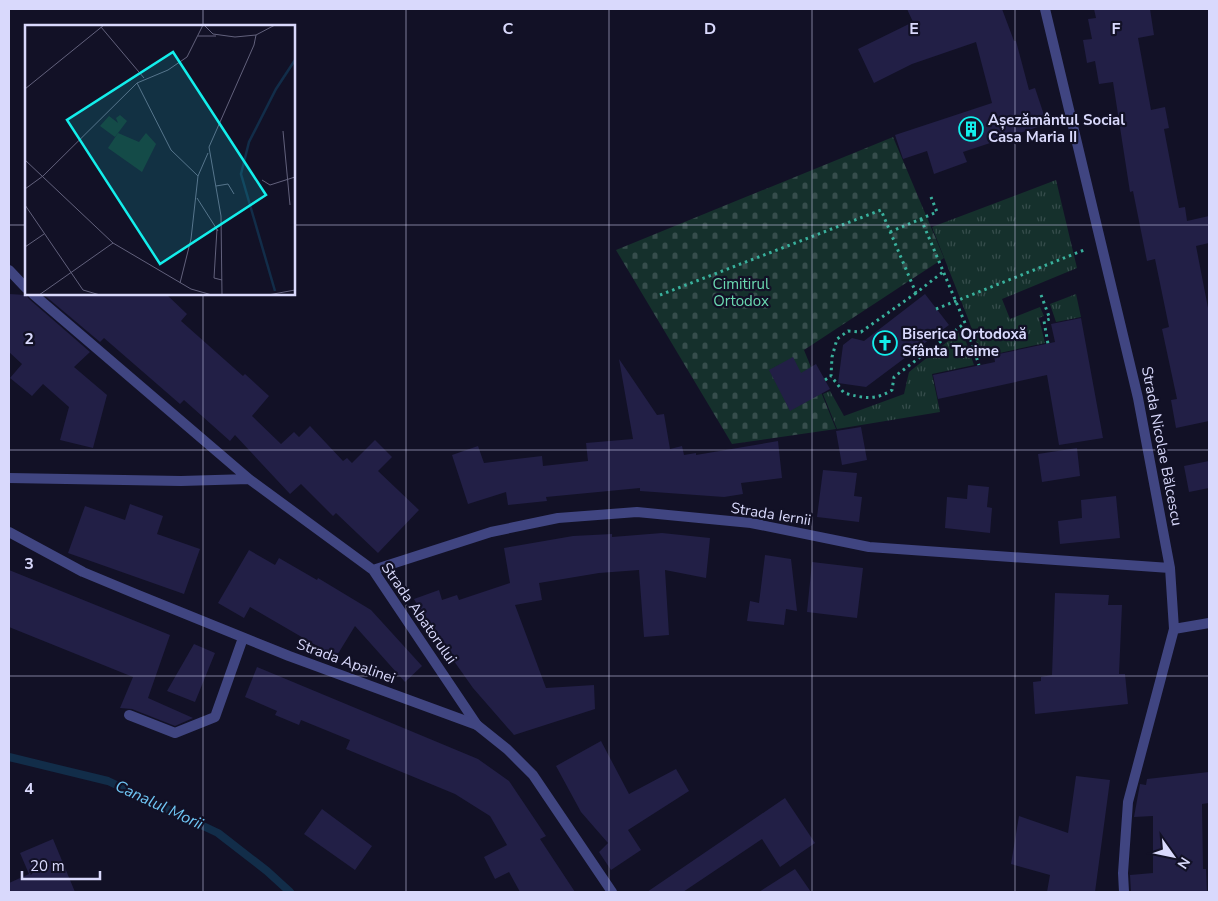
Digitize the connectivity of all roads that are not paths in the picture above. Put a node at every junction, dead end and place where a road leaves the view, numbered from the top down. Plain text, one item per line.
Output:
1 (1045, 9) edge
2 (9, 270) edge
3 (25, 287) edge
4 (34, 295) edge
5 (9, 478) edge
6 (248, 479) junction
7 (9, 532) edge
8 (1170, 568) junction
9 (373, 570) junction
10 (1209, 623) edge
11 (1174, 629) junction
12 (243, 638) junction
13 (129, 715) dead end
14 (477, 725) junction
15 (612, 892) edge
16 (1124, 892) edge

1 - 8 street, Strada Nicolae Bălcescu
2 - 3 street
4 - 6 street, Strada Abatorului
5 - 6 street
6 - 9 street, Strada Abatorului
7 - 12 street, Strada Apalinei
8 - 9 street, Strada Iernii
8 - 11 street, Strada Nicolae Bălcescu
9 - 14 street, Strada Abatorului
10 - 11 street
11 - 16 street, Strada Nicolae Bălcescu
12 - 13 street
12 - 14 street, Strada Apalinei
14 - 15 street, Strada Apalinei

